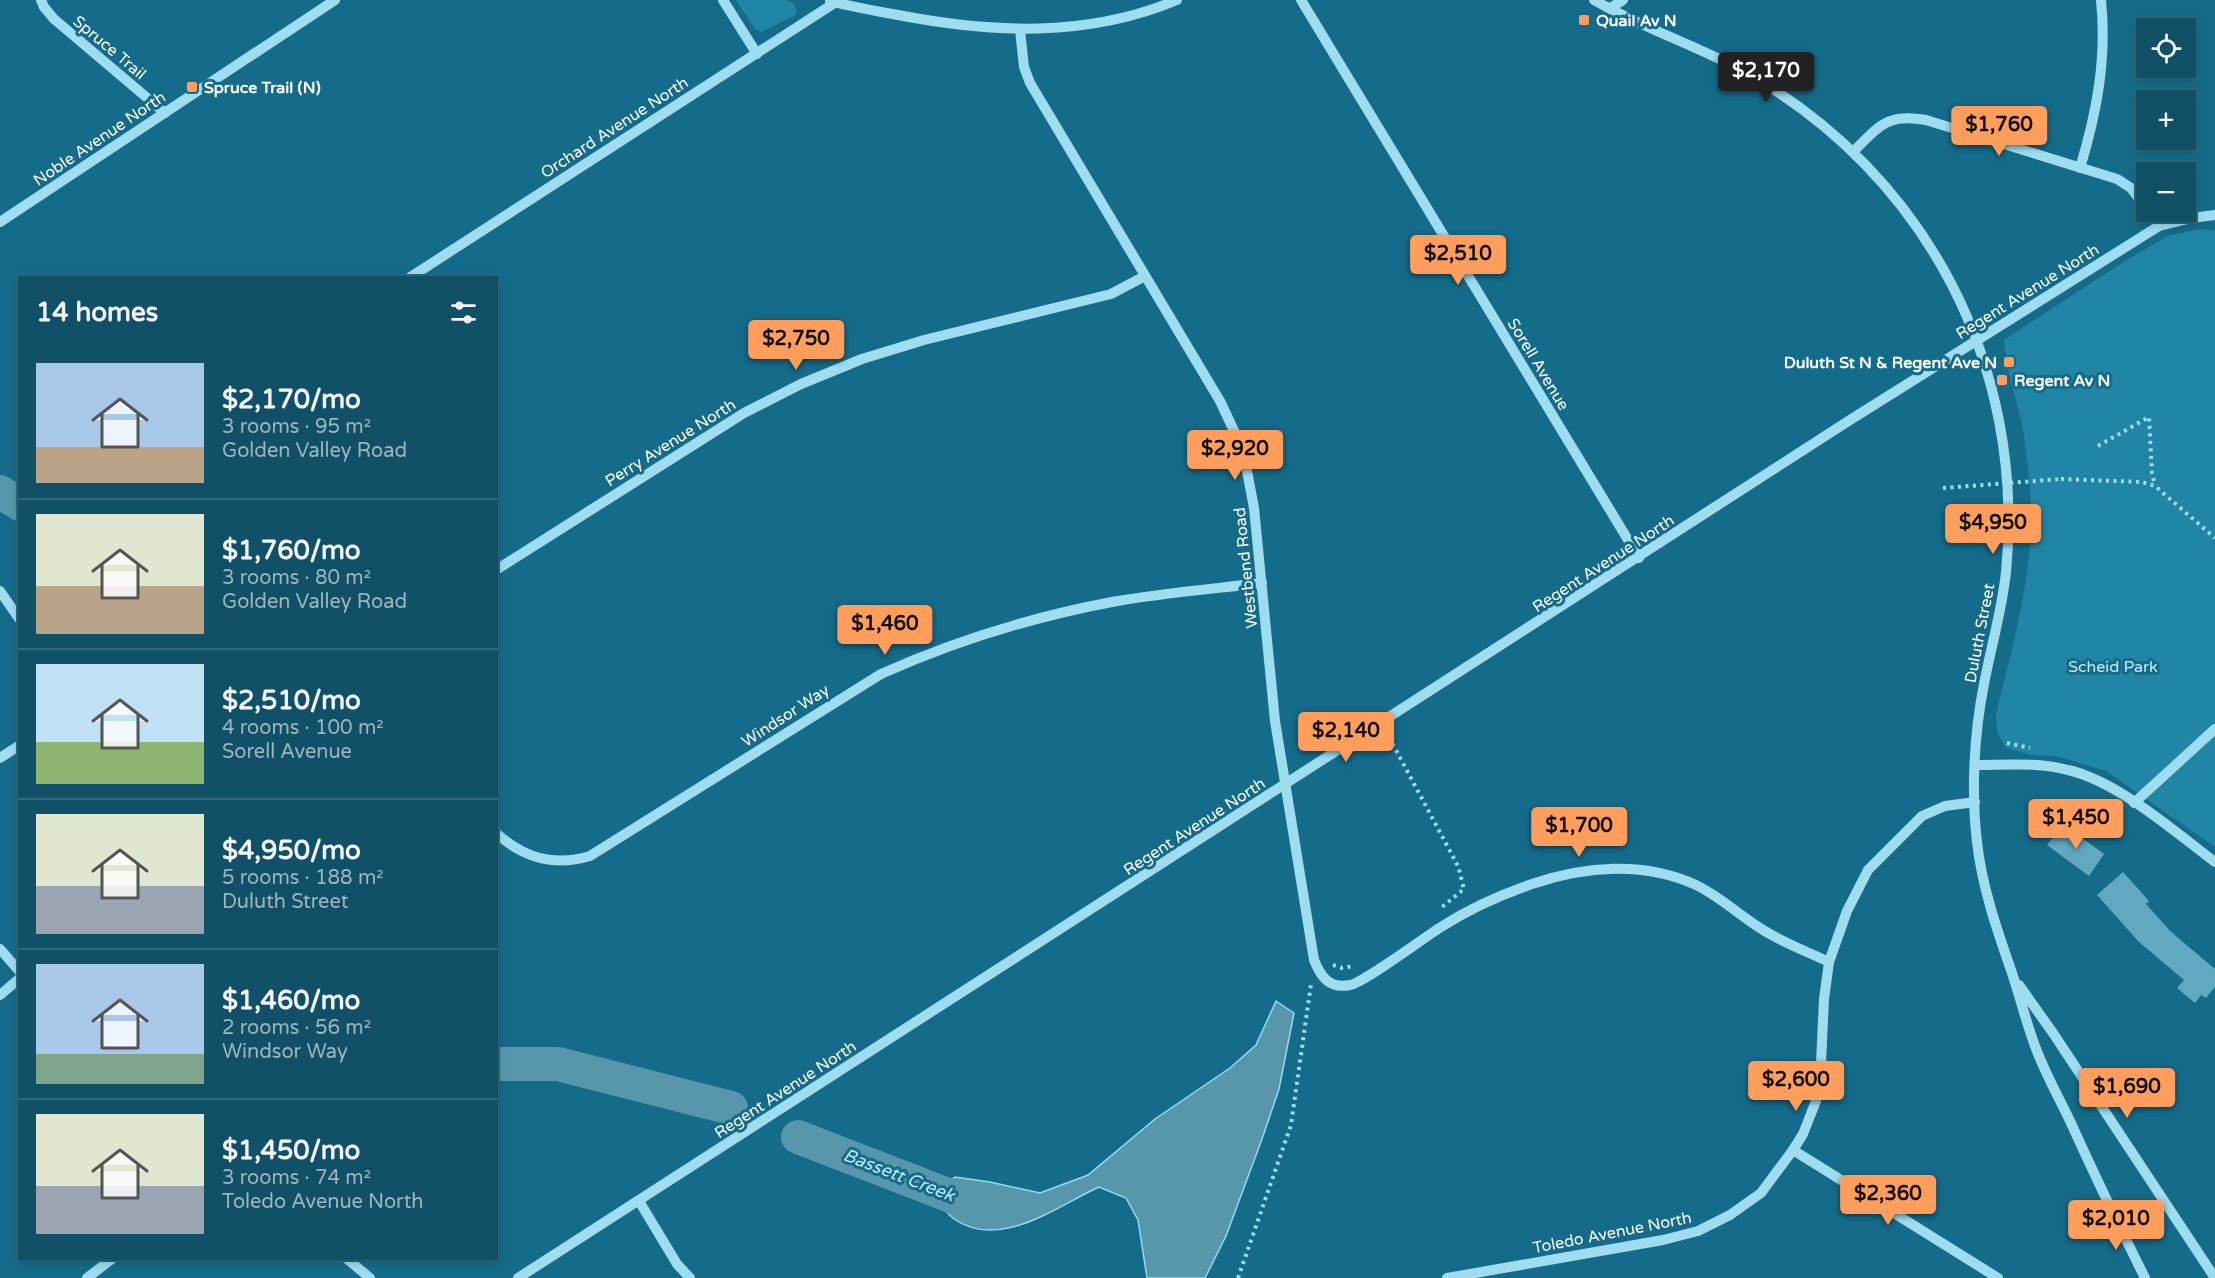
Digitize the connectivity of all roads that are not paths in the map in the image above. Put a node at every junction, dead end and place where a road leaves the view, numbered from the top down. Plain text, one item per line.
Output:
1 (41, 0) edge
2 (335, 0) edge
3 (723, 0) edge
4 (1177, 0) edge
5 (1301, 0) edge
6 (1594, 0) edge
7 (1623, 0) edge
8 (2102, 0) edge
9 (832, 1) edge
10 (1609, 9) junction
11 (1020, 30) junction
12 (757, 54) junction
13 (165, 112) junction
14 (1853, 152) junction
15 (2080, 168) junction
16 (2136, 195) edge
17 (2215, 215) edge
18 (0, 222) edge
19 (2156, 222) edge
20 (2159, 226) junction
21 (412, 276) edge
22 (1145, 276) junction
23 (1977, 340) junction
24 (1639, 558) junction
25 (498, 569) edge
26 (1262, 583) junction
27 (0, 591) edge
28 (18, 617) edge
29 (2215, 729) edge
30 (18, 746) edge
31 (0, 758) edge
32 (1976, 765) junction
33 (1285, 786) junction
34 (1975, 802) junction
35 (2134, 803) junction
36 (498, 833) edge
37 (2215, 862) edge
38 (0, 949) edge
39 (1829, 962) junction
40 (18, 970) edge
41 (2013, 978) junction
42 (18, 980) edge
43 (0, 995) edge
44 (1794, 1150) junction
45 (639, 1201) junction
46 (110, 1260) edge
47 (348, 1260) edge
48 (87, 1278) edge
49 (370, 1278) edge
50 (518, 1278) edge
51 (690, 1278) edge
52 (1447, 1278) edge
53 (1998, 1278) edge
54 (2145, 1278) edge
55 (2215, 1278) edge

1 - 13 street, Spruce Trail
2 - 13 street, Noble Avenue North
3 - 12 street
4 - 11 street
5 - 24 street, Sorell Avenue
6 - 10 street, Duluth Street
7 - 10 street
8 - 15 street
9 - 11 street
9 - 12 street, Orchard Avenue North
10 - 14 street, Duluth Street
11 - 22 street, Westbend Road
12 - 21 street, Orchard Avenue North
13 - 18 street, Noble Avenue North
14 - 15 street
14 - 23 street, Duluth Street
15 - 16 street
17 - 20 street, Regent Avenue North
19 - 20 street
20 - 23 street, Regent Avenue North
22 - 25 street, Perry Avenue North
22 - 26 street, Westbend Road
23 - 24 street, Regent Avenue North
23 - 32 street, Duluth Street
24 - 33 street, Regent Avenue North
26 - 33 street, Westbend Road
26 - 36 street, Windsor Way
27 - 28 street
29 - 35 street
30 - 31 street
32 - 34 street, Duluth Street
32 - 35 street
33 - 39 street, Westbend Road
33 - 45 street, Regent Avenue North
34 - 39 street, Toledo Avenue North
34 - 41 street, Duluth Street
35 - 37 street
38 - 40 street
39 - 44 street, Toledo Avenue North
41 - 54 street, Duluth Street
41 - 55 street, Duluth Street
42 - 43 street
44 - 52 street, Toledo Avenue North
44 - 53 street
45 - 50 street, Regent Avenue North
45 - 51 street
46 - 48 street
47 - 49 street

